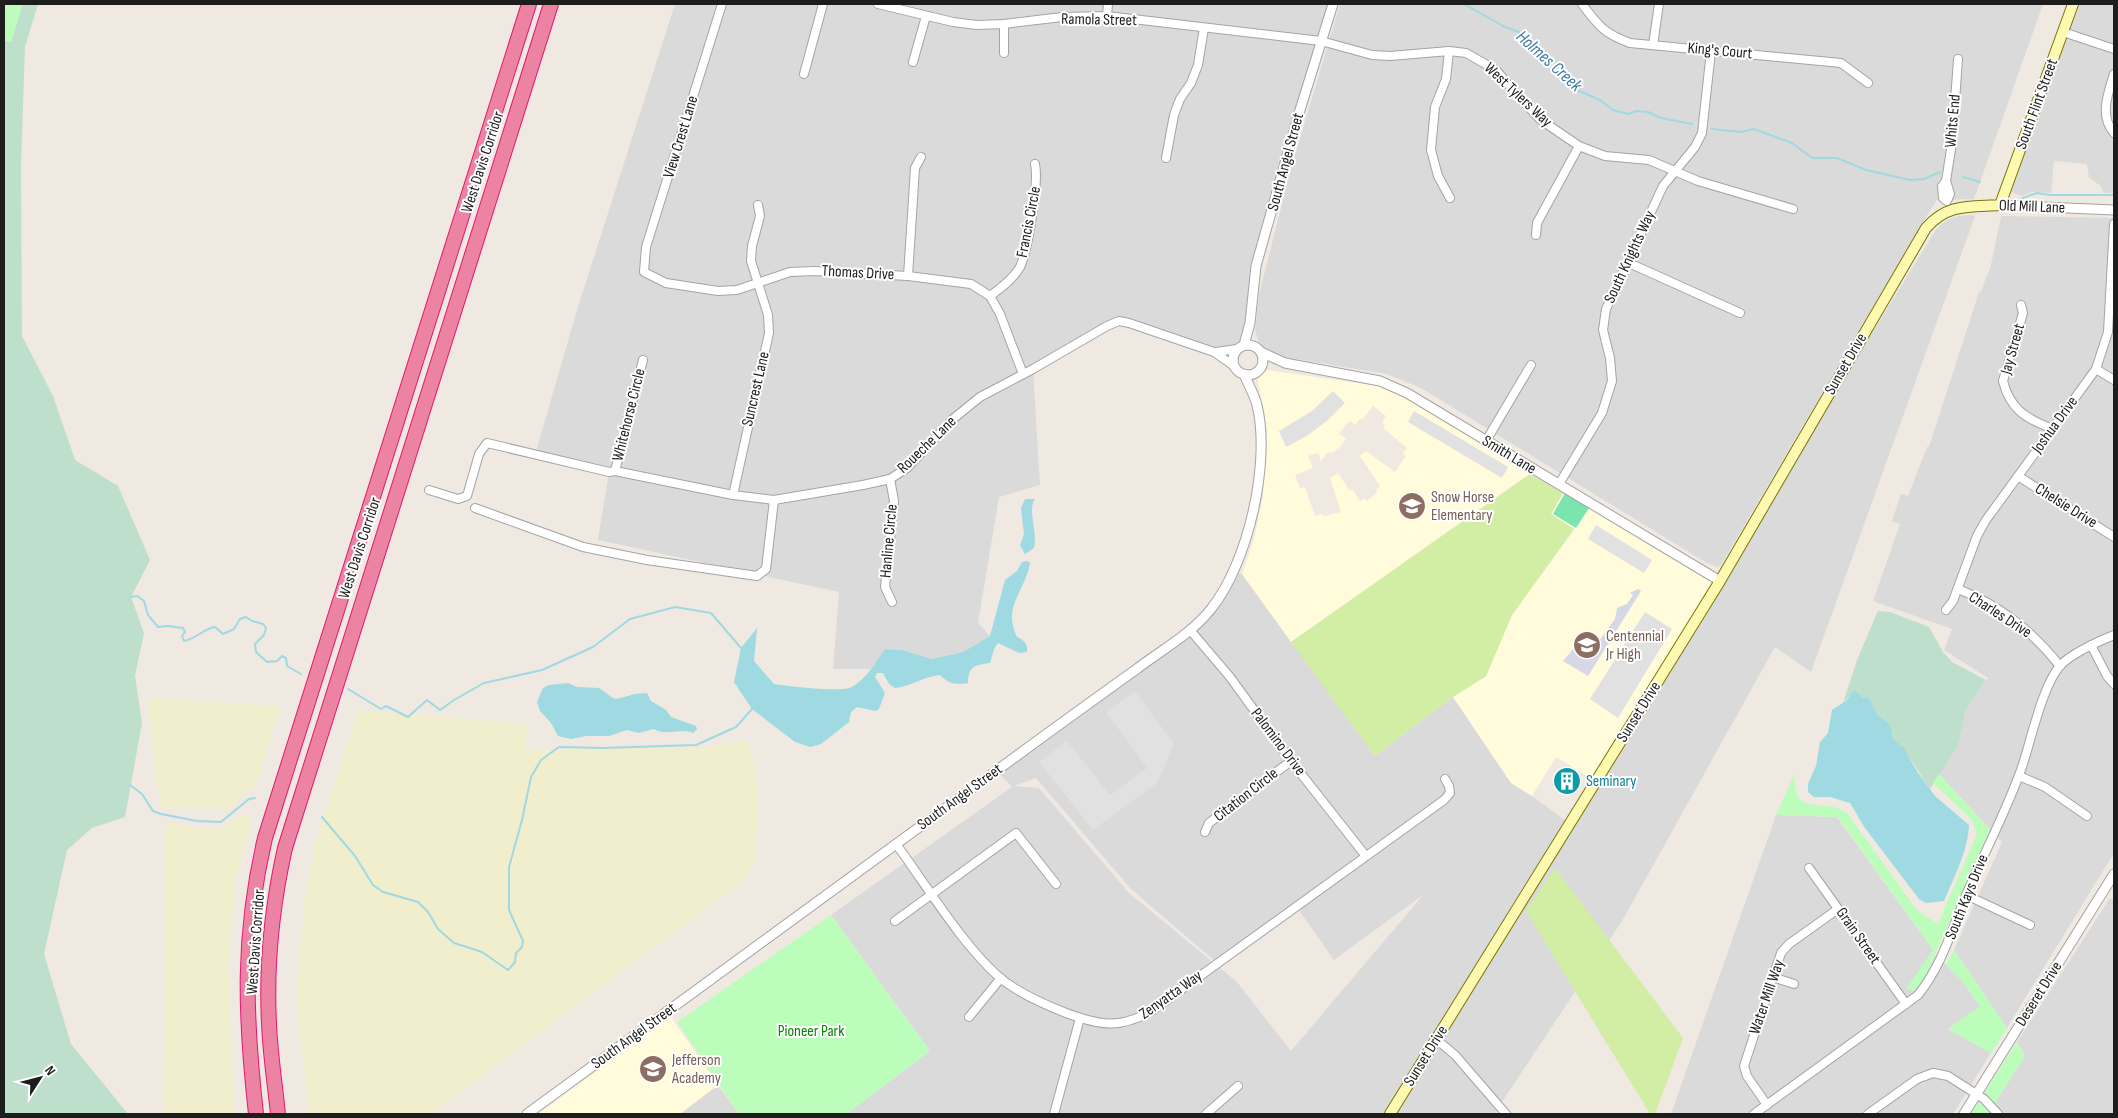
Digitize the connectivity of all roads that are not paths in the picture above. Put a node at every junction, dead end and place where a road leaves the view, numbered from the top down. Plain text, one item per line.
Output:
1 (529, 4) edge
2 (551, 4) edge
3 (722, 4) edge
4 (823, 4) edge
5 (878, 4) edge
6 (1108, 4) edge
7 (1333, 4) edge
8 (1582, 4) edge
9 (1659, 4) edge
10 (2073, 4) edge
11 (926, 16) junction
12 (1107, 16) junction
13 (1004, 24) junction
14 (1204, 28) junction
15 (2063, 32) junction
16 (1321, 41) junction
17 (1653, 45) junction
18 (2114, 49) edge
19 (1449, 51) junction
20 (1711, 51) junction
21 (1004, 53) dead end
22 (1958, 59) dead end
23 (913, 62) dead end
24 (804, 74) dead end
25 (2114, 74) edge
26 (1868, 83) dead end
27 (2114, 133) edge
28 (1579, 146) junction
29 (921, 157) dead end
30 (1166, 158) dead end
31 (1035, 164) dead end
32 (1674, 171) junction
33 (1450, 198) dead end
34 (2000, 204) junction
35 (758, 205) dead end
36 (1948, 205) junction
37 (1793, 209) dead end
38 (2114, 210) edge
39 (2114, 224) edge
40 (1536, 236) dead end
41 (1629, 263) junction
42 (644, 272) joint
43 (908, 276) junction
44 (757, 283) junction
45 (990, 296) junction
46 (2022, 305) dead end
47 (1740, 312) dead end
48 (1250, 323) junction
49 (1240, 347) junction
50 (1259, 350) junction
51 (1214, 352) junction
52 (643, 360) dead end
53 (1285, 363) junction
54 (1531, 365) dead end
55 (1234, 366) junction
56 (2096, 370) junction
57 (1258, 371) junction
58 (1023, 374) junction
59 (1244, 374) junction
60 (2114, 380) edge
61 (1254, 397) junction
62 (2052, 429) junction
63 (1486, 441) junction
64 (615, 471) junction
65 (2018, 476) junction
66 (890, 479) junction
67 (1559, 484) junction
68 (429, 490) dead end
69 (733, 495) junction
70 (774, 500) junction
71 (475, 508) dead end
72 (2114, 537) edge
73 (1720, 581) junction
74 (1958, 589) junction
75 (892, 602) dead end
76 (1946, 610) dead end
77 (1190, 630) junction
78 (2114, 635) edge
79 (2091, 645) junction
80 (2060, 666) junction
81 (2114, 684) edge
82 (1292, 761) junction
83 (2018, 776) junction
84 (1445, 779) dead end
85 (2087, 816) dead end
86 (1205, 832) dead end
87 (896, 844) junction
88 (1365, 855) junction
89 (1809, 868) dead end
90 (2114, 874) edge
91 (1056, 884) dead end
92 (932, 894) junction
93 (1966, 895) junction
94 (1838, 909) junction
95 (895, 921) dead end
96 (2030, 925) dead end
97 (1773, 977) junction
98 (1001, 978) junction
99 (1794, 984) dead end
100 (1906, 1004) junction
101 (969, 1017) dead end
102 (1080, 1018) junction
103 (1437, 1040) junction
104 (1238, 1086) dead end
105 (1976, 1095) junction
106 (1767, 1104) junction
107 (256, 1114) edge
108 (278, 1114) edge
109 (527, 1114) edge
110 (1054, 1114) edge
111 (1206, 1114) edge
112 (1390, 1114) edge
113 (1506, 1114) edge
114 (1754, 1114) edge
115 (1868, 1114) edge
116 (1964, 1114) edge
117 (1998, 1114) edge

1 - 107 highway, West Davis Corridor
2 - 108 highway, West Davis Corridor
3 - 42 street, View Crest Lane
4 - 24 street
5 - 11 street, Ramola Street
6 - 12 street
7 - 16 street, South Angel Street
8 - 17 street, King's Court
9 - 17 street
10 - 15 main road, South Flint Street
11 - 13 street, Ramola Street
11 - 23 street
12 - 13 street, Ramola Street
12 - 14 street, Ramola Street
13 - 21 street
14 - 16 street, Ramola Street
14 - 30 street
15 - 18 street
15 - 34 main road, South Flint Street
16 - 19 street, West Tylers Way
16 - 48 street, South Angel Street
17 - 20 street, King's Court
19 - 28 street, West Tylers Way
19 - 33 street
20 - 26 street, King's Court
20 - 32 street, South Knights Way
22 - 36 street, Whits End
25 - 27 street
28 - 32 street, West Tylers Way
28 - 40 street
29 - 43 street
31 - 45 street, Francis Circle
32 - 37 street, West Tylers Way
32 - 41 street, South Knights Way
34 - 36 main road, Old Mill Lane
34 - 38 street, Old Mill Lane
35 - 44 street, Suncrest Lane
36 - 73 main road, Sunset Drive
39 - 56 street, Joshua Drive
41 - 47 street
41 - 67 street, South Knights Way
42 - 44 street, Thomas Drive
43 - 44 street, Thomas Drive
43 - 45 street, Thomas Drive
44 - 69 street, Suncrest Lane
45 - 58 street
46 - 62 street, Jay Street
48 - 49 street, South Angel Street
48 - 50 street, South Angel Street
49 - 50 street
49 - 51 street
49 - 55 street
50 - 53 street, Smith Lane
50 - 57 street
51 - 55 street
51 - 58 street, Roueche Lane
52 - 64 street, Whitehorse Circle
53 - 57 street, Smith Lane
53 - 63 street, Smith Lane
54 - 63 street
55 - 59 street
56 - 60 street
56 - 62 street, Joshua Drive
57 - 59 street
57 - 61 street, South Angel Street
58 - 66 street, Roueche Lane
59 - 61 street, South Angel Street
61 - 77 street, South Angel Street
62 - 65 street, Joshua Drive
63 - 67 street, Smith Lane
64 - 68 street, Roueche Lane
64 - 69 street, Roueche Lane
65 - 72 street, Chelsie Drive
65 - 74 street, Joshua Drive
66 - 70 street, Roueche Lane
66 - 75 street, Hanline Circle
67 - 73 street, Smith Lane
69 - 70 street, Roueche Lane
70 - 71 street
73 - 103 main road, Sunset Drive
74 - 76 street, Joshua Drive
74 - 80 street, Charles Drive
77 - 82 street, Palomino Drive
77 - 87 street, South Angel Street
78 - 79 street, South Kays Drive
79 - 80 street, South Kays Drive
79 - 81 street
80 - 83 street, South Kays Drive
82 - 86 street, Citation Circle
82 - 88 street, Palomino Drive
83 - 85 street
83 - 93 street, South Kays Drive
84 - 88 street, Zenyatta Way
87 - 92 street, Zenyatta Way
87 - 109 street, South Angel Street
88 - 102 street, Zenyatta Way
89 - 94 street, Grain Street
90 - 105 street, Deseret Drive
91 - 92 street
92 - 95 street
92 - 98 street, Zenyatta Way
93 - 96 street
93 - 100 street, South Kays Drive
94 - 97 street, Water Mill Way
94 - 100 street, Grain Street
97 - 99 street
97 - 106 street, Water Mill Way
98 - 101 street
98 - 102 street, Zenyatta Way
100 - 106 street, South Kays Drive
102 - 110 street
103 - 112 main road, Sunset Drive
103 - 113 street
104 - 111 street
105 - 115 street
105 - 116 street, Deseret Drive
105 - 117 street
106 - 114 street, South Kays Drive

